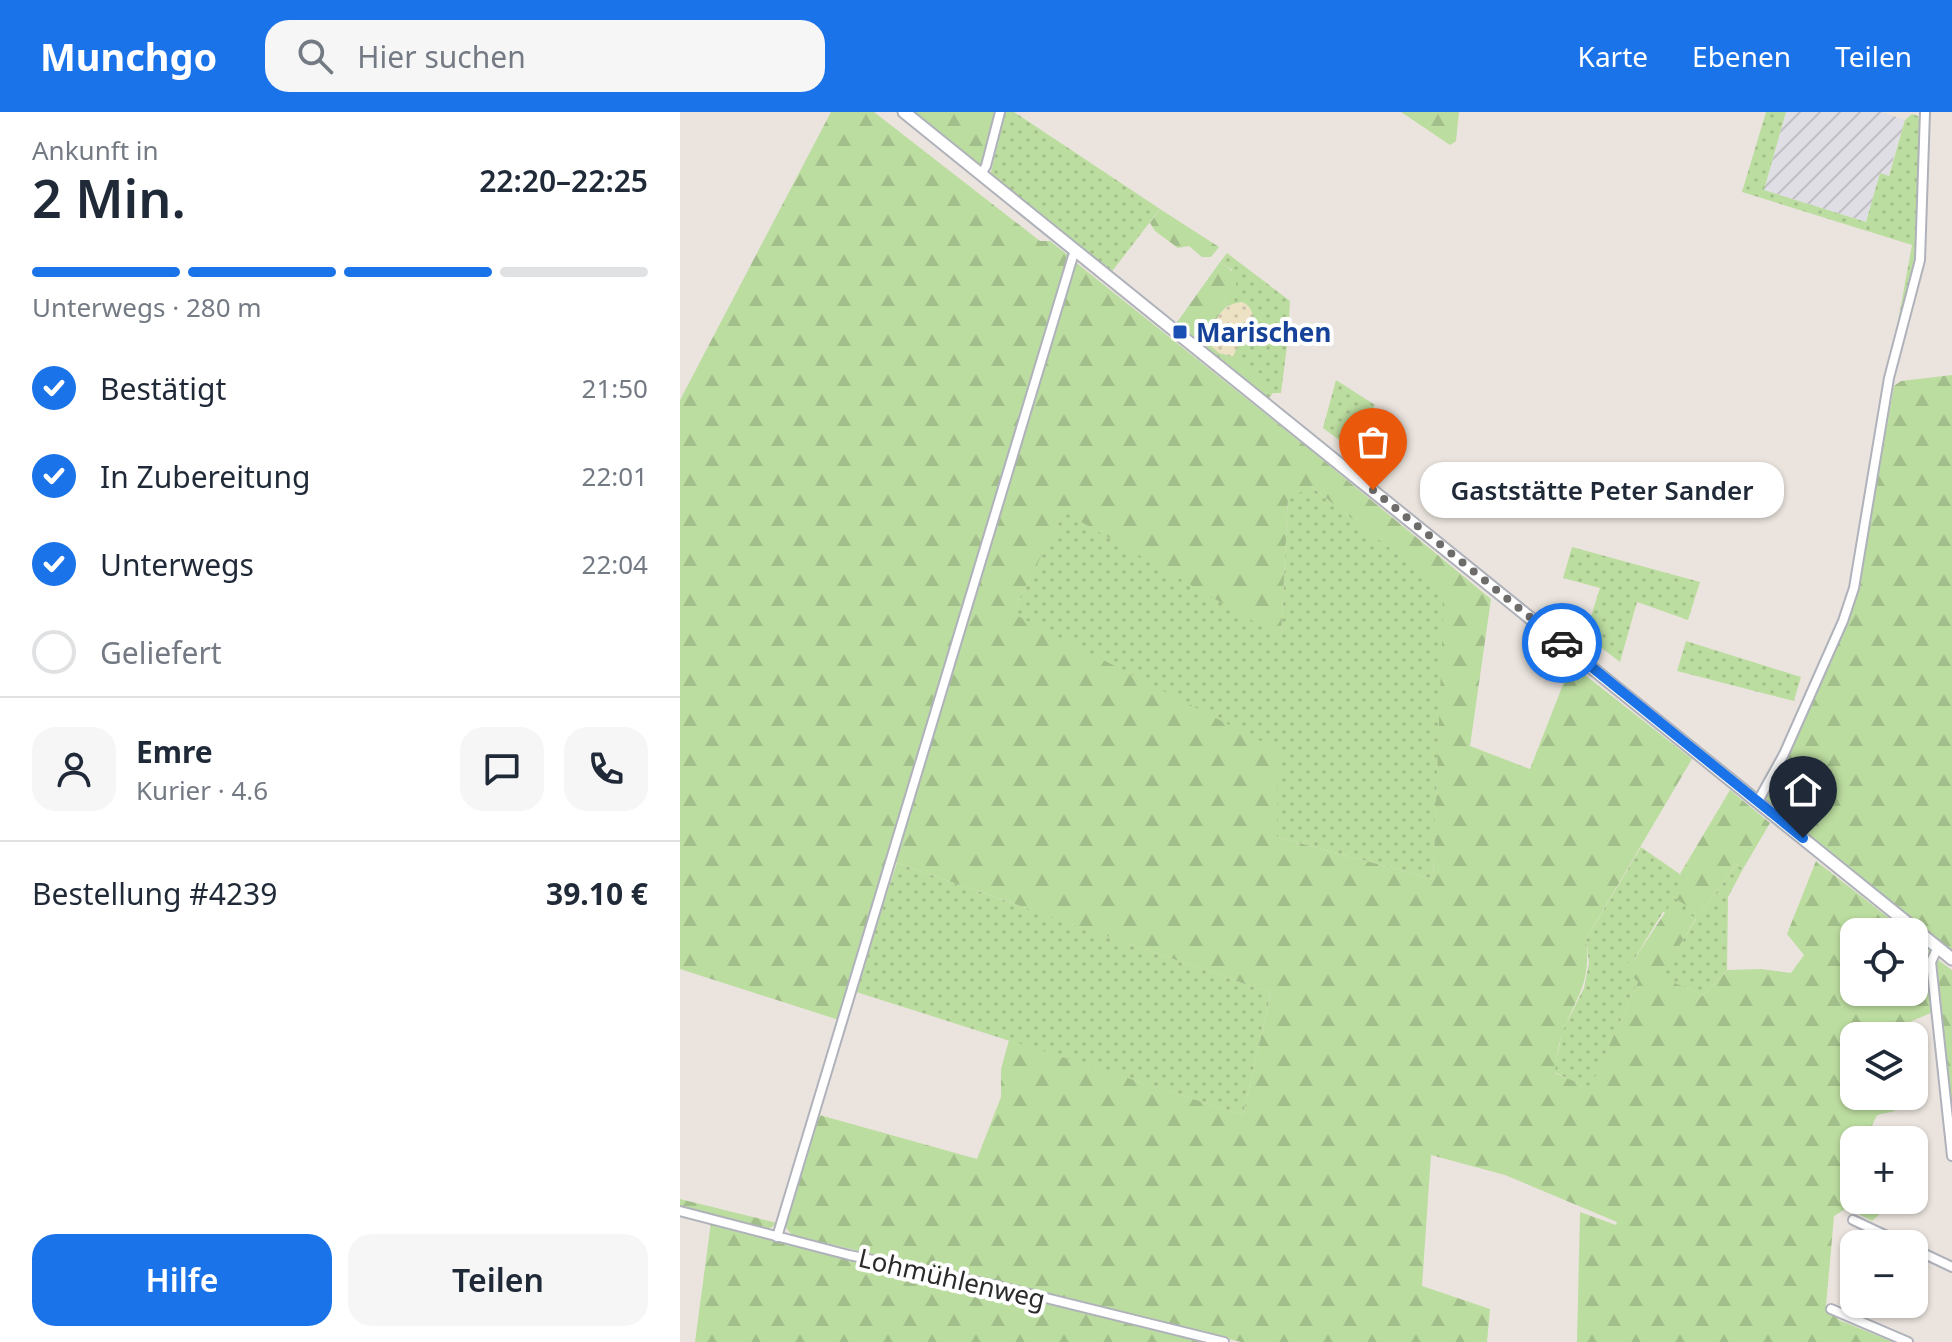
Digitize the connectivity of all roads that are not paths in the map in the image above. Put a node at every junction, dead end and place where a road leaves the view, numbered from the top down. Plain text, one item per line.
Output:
1 (904, 112) edge
2 (1000, 112) edge
3 (1925, 112) edge
4 (981, 174) junction
5 (1076, 251) junction
6 (1758, 801) junction
7 (1938, 947) junction
8 (1952, 959) edge
9 (1952, 1156) edge
10 (680, 1211) edge
11 (1853, 1220) dead end
12 (1874, 1230) edge
13 (777, 1237) junction
14 (1928, 1256) edge
15 (1952, 1267) edge
16 (1831, 1309) dead end
17 (1224, 1342) edge
18 (1908, 1342) edge

1 - 4 main road
2 - 4 street
3 - 6 street
4 - 5 main road
5 - 6 main road
5 - 13 street
6 - 7 main road
7 - 8 main road
7 - 9 street
10 - 13 street, Lohmühlenweg
11 - 12 street
13 - 17 street, Lohmühlenweg
14 - 15 street
16 - 18 street

